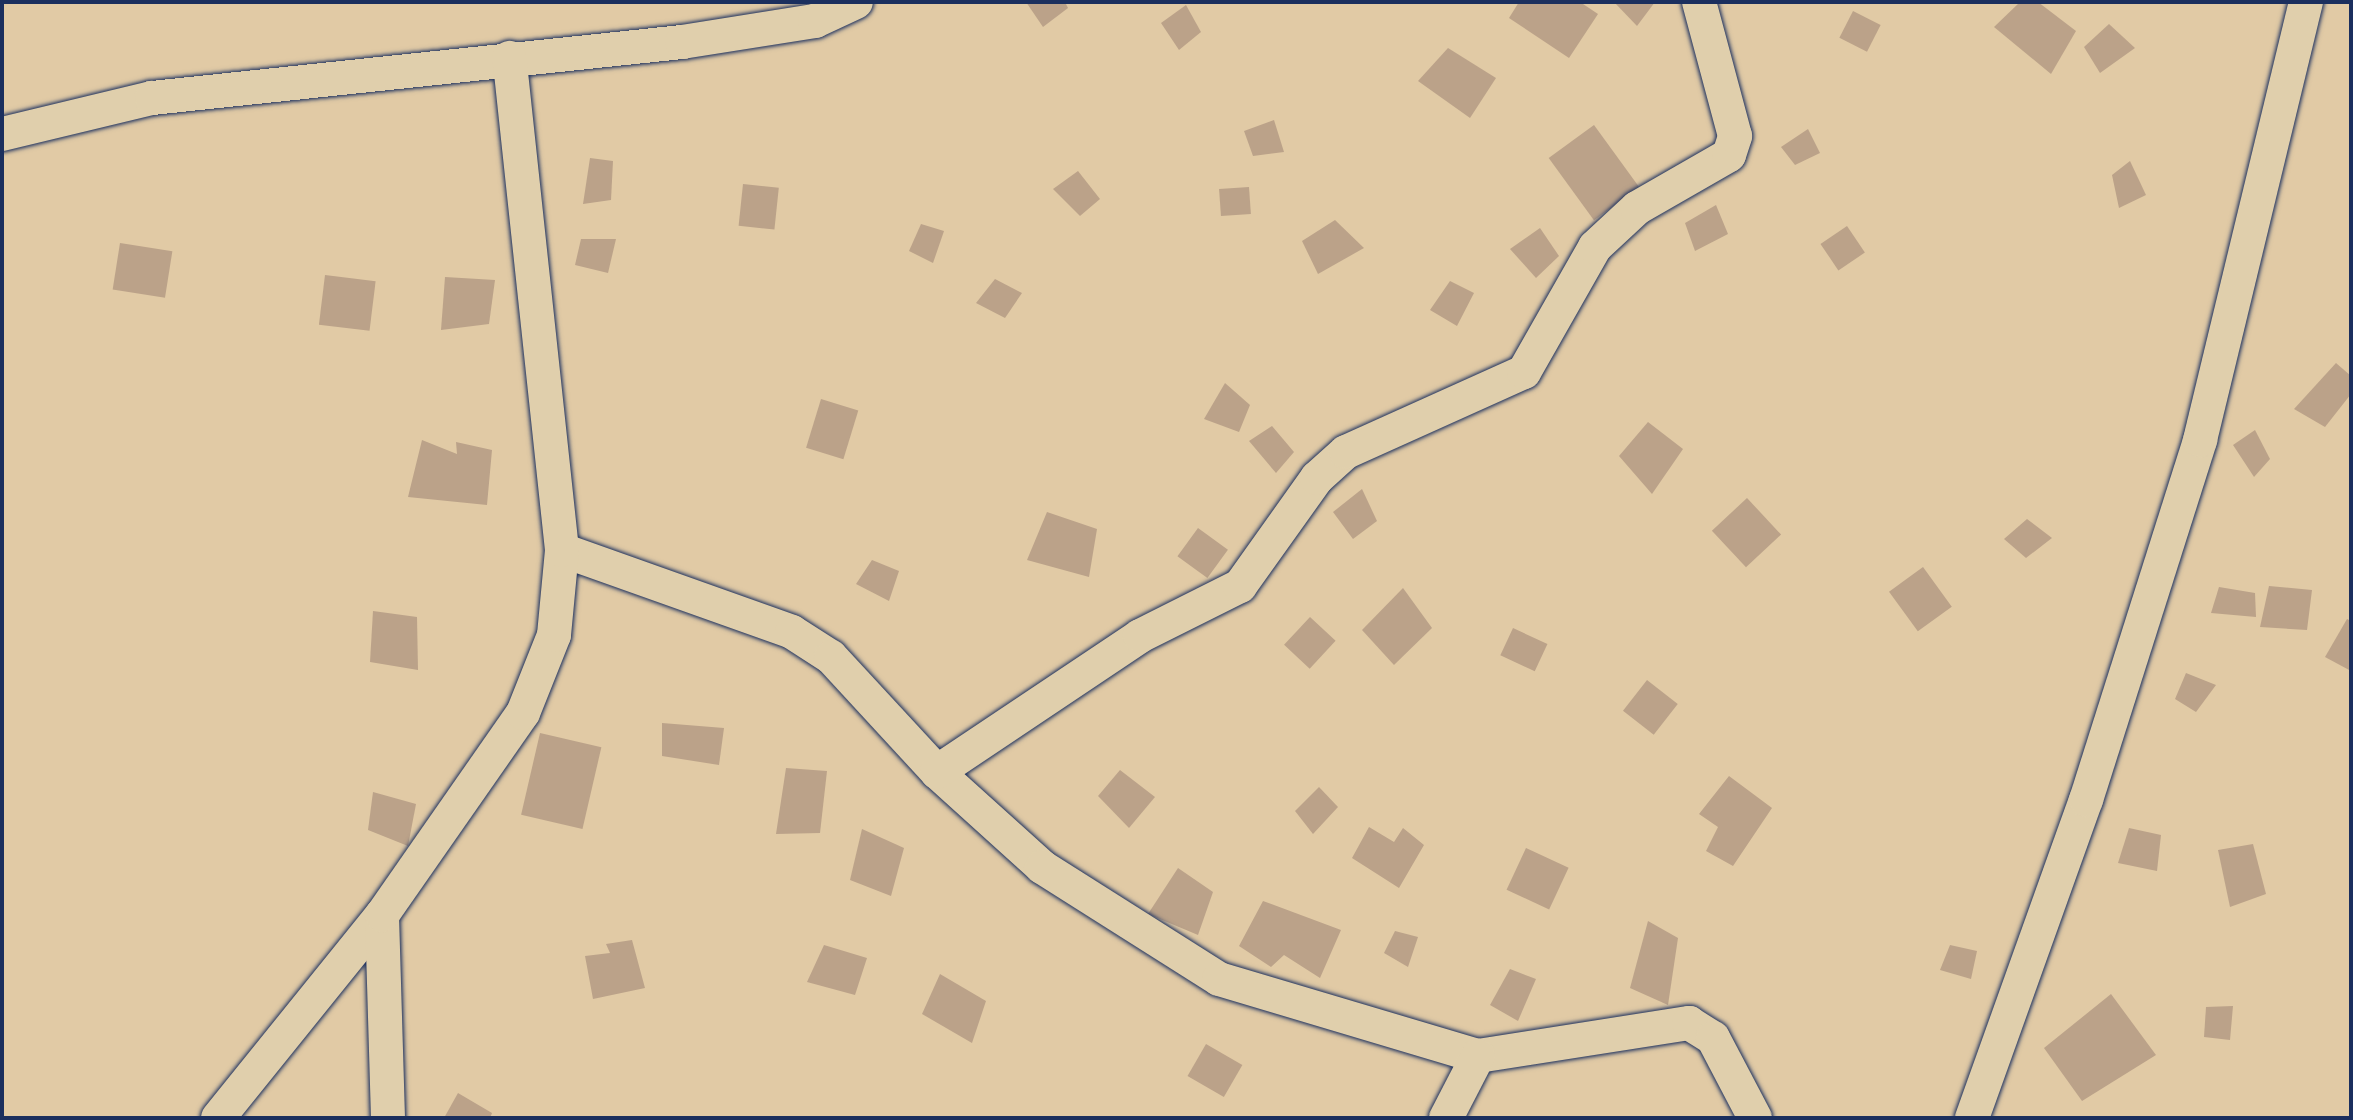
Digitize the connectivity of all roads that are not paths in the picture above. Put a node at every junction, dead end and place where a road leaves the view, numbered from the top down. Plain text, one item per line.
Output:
1 (856, 2) edge
2 (1699, 2) edge
3 (2306, 2) edge
4 (509, 58) junction
5 (2, 134) edge
6 (562, 550) junction
7 (937, 772) junction
8 (382, 915) junction
9 (1478, 1056) junction
10 (218, 1118) edge
11 (388, 1118) edge
12 (1446, 1118) edge
13 (1755, 1118) edge
14 (1972, 1118) edge

1 - 4 street
2 - 7 street
3 - 14 street
4 - 5 street
4 - 6 street
6 - 7 street
6 - 8 street
7 - 9 street
8 - 10 street
8 - 11 street
9 - 12 street
9 - 13 street

